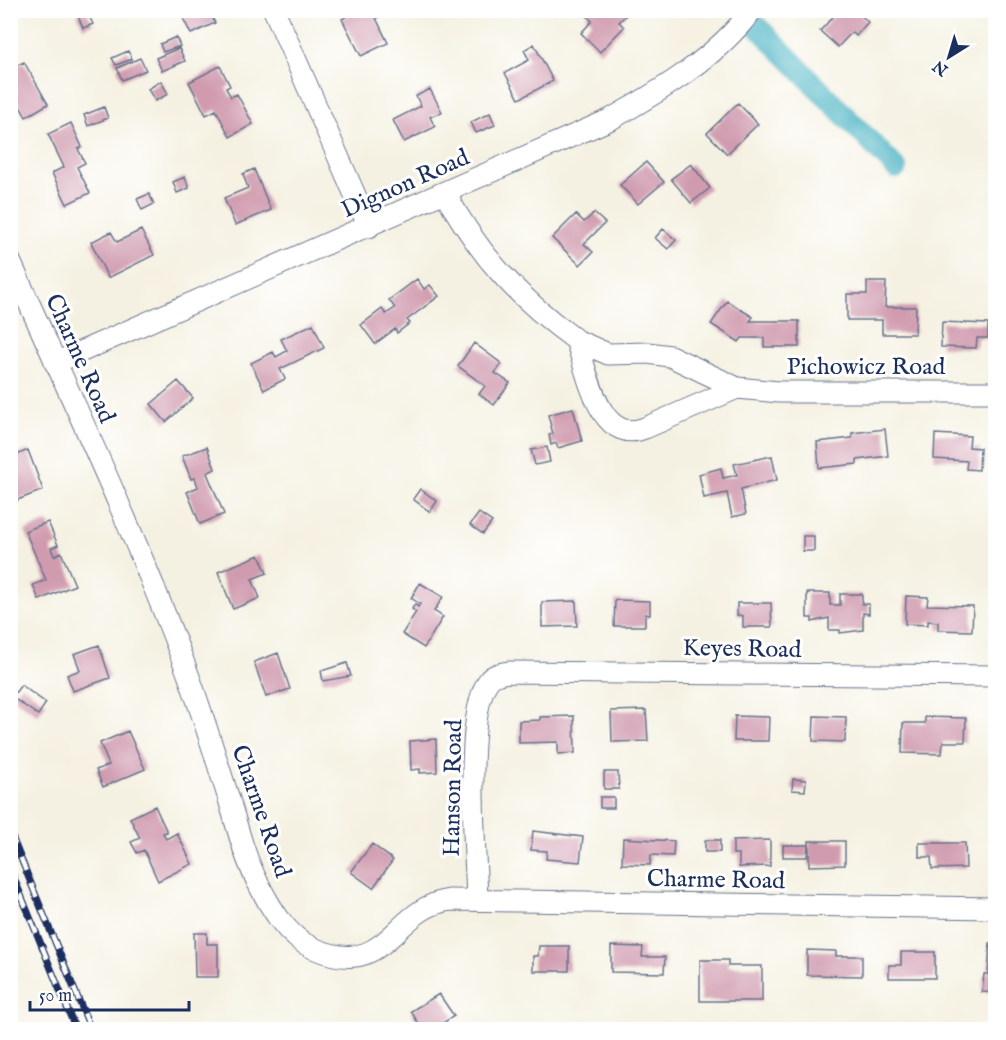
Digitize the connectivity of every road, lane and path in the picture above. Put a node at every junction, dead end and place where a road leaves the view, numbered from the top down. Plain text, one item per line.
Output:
1 (274, 10) edge
2 (752, 10) edge
3 (445, 193) junction
4 (369, 227) junction
5 (10, 261) edge
6 (576, 340) junction
7 (55, 363) junction
8 (737, 388) junction
9 (996, 392) edge
10 (996, 676) edge
11 (490, 679) joint
12 (477, 900) junction
13 (996, 908) edge

1 - 4 street
2 - 3 street, Dignon Road
3 - 4 street, Dignon Road
3 - 6 street, Pichowicz Road
4 - 7 street, Dignon Road
5 - 7 street, Charme Road
6 - 8 street, Pichowicz Road
6 - 8 street, Pichowicz Road
7 - 12 street, Charme Road
8 - 9 street, Pichowicz Road
10 - 11 street, Keyes Road
11 - 12 street, Hanson Road
12 - 13 street, Charme Road

